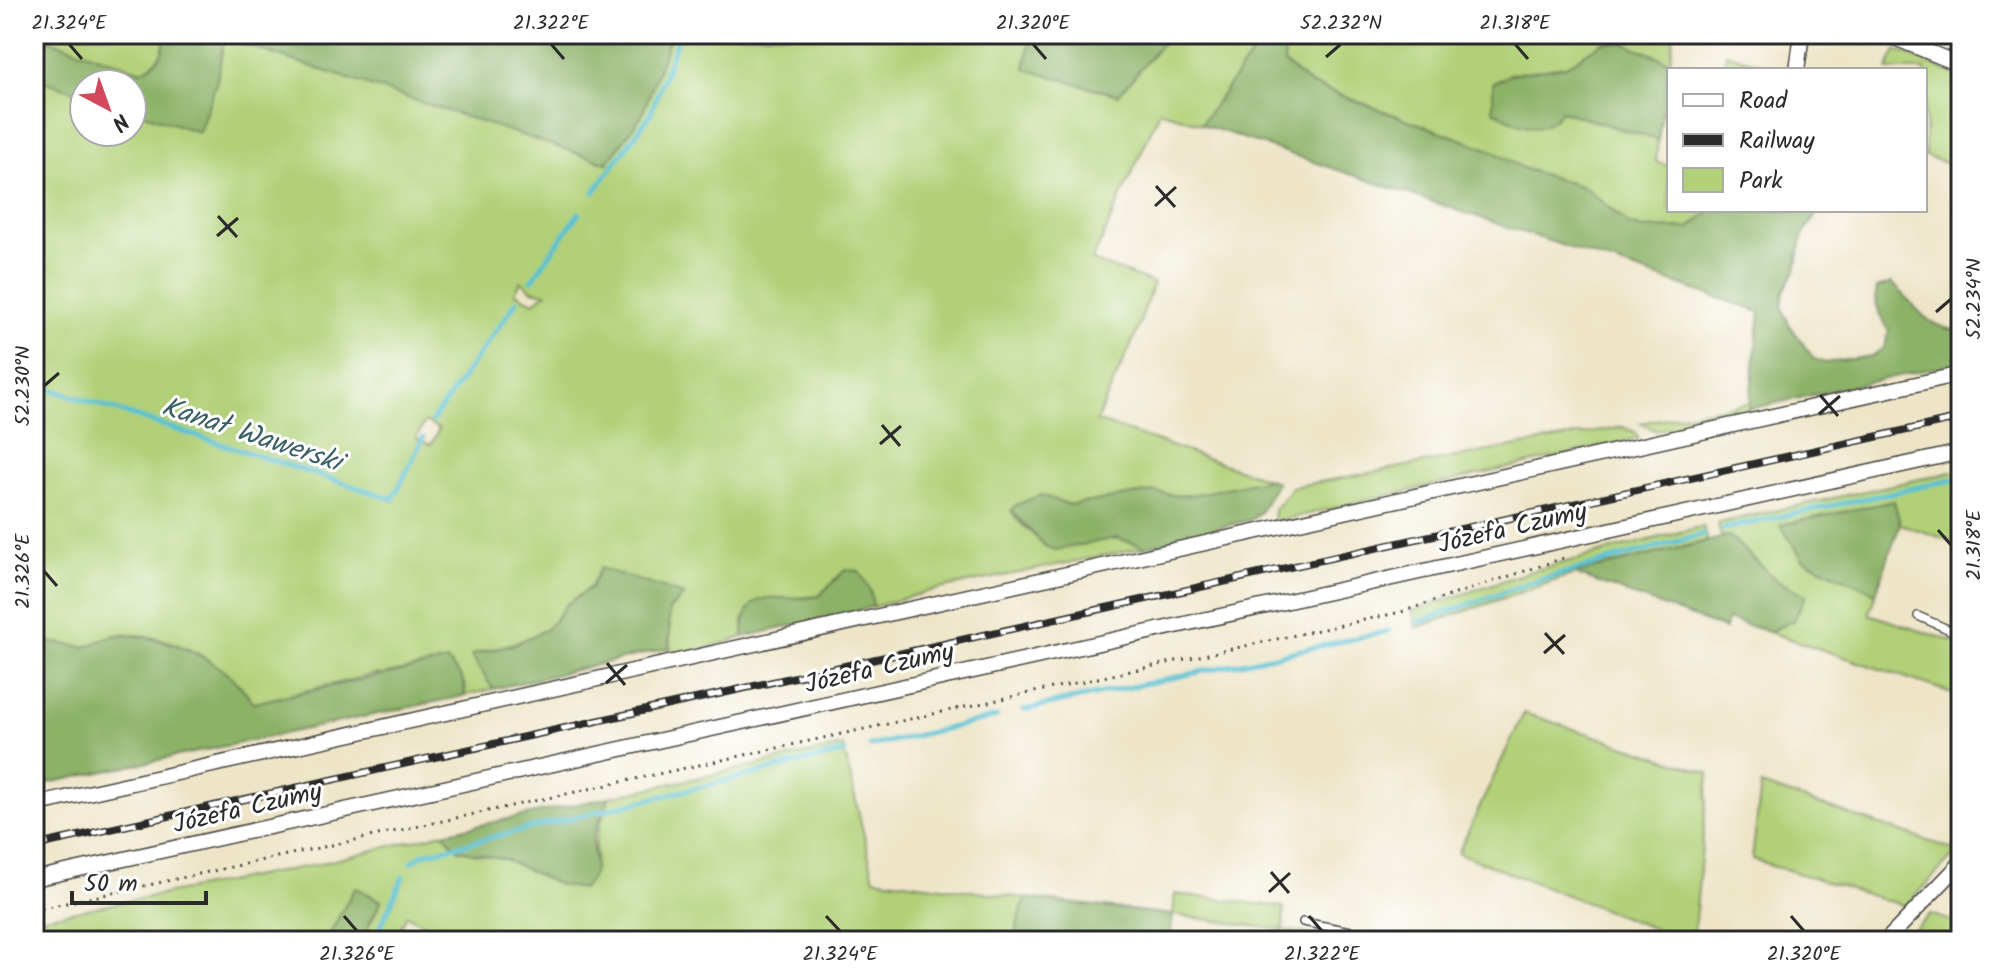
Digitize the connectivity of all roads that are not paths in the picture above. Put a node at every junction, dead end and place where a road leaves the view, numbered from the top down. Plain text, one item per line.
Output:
1 (1802, 34) edge
2 (1885, 34) edge
3 (1961, 65) edge
4 (1797, 68) edge
5 (1961, 374) edge
6 (1961, 452) edge
7 (1918, 616) dead end
8 (1961, 635) edge
9 (34, 805) edge
10 (1961, 863) edge
11 (34, 879) edge
12 (1303, 922) dead end
13 (1404, 941) edge
14 (1886, 941) edge

1 - 4 street
2 - 3 street
5 - 9 street
6 - 11 street, Józefa Czumy
7 - 8 lane
10 - 14 street
12 - 13 lane

